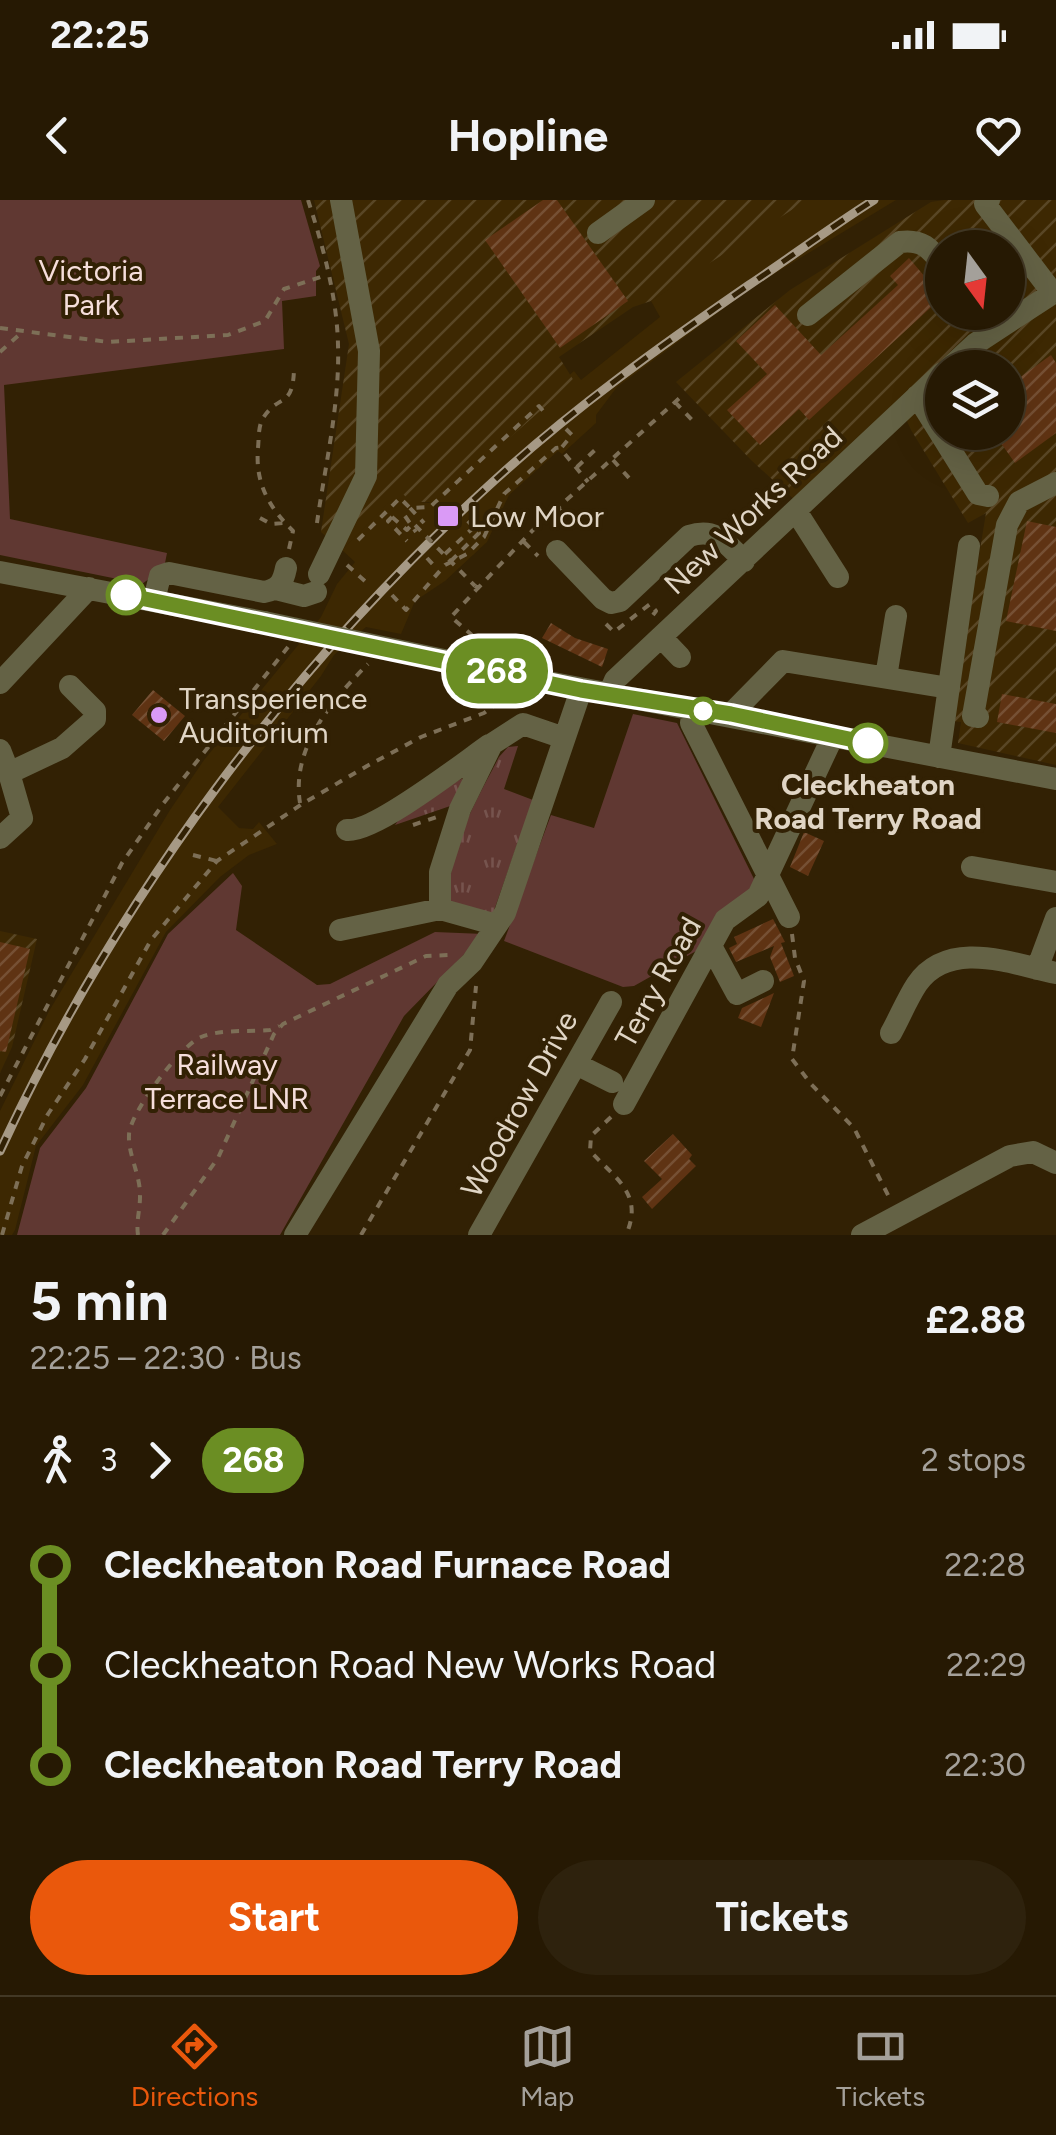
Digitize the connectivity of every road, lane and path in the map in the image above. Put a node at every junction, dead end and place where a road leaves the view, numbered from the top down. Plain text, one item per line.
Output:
1 (308, 200) edge
2 (341, 200) edge
3 (644, 200) edge
4 (988, 200) edge
5 (598, 233) dead end
6 (925, 244) edge
7 (328, 275) junction
8 (1054, 291) edge
9 (1025, 304) edge
10 (808, 315) dead end
11 (0, 328) edge
12 (981, 330) edge
13 (21, 332) junction
14 (964, 350) edge
15 (0, 352) edge
16 (294, 368) dead end
17 (925, 389) edge
18 (684, 394) dead end
19 (917, 396) junction
20 (675, 402) junction
21 (544, 412) dead end
22 (692, 420) dead end
23 (566, 429) dead end
24 (562, 447) junction
25 (595, 450) dead end
26 (613, 460) junction
27 (576, 468) junction
28 (629, 478) dead end
29 (588, 482) junction
30 (1056, 482) edge
31 (988, 496) dead end
32 (410, 508) junction
33 (558, 508) junction
34 (796, 511) junction
35 (260, 518) dead end
36 (466, 519) dead end
37 (285, 523) junction
38 (413, 523) junction
39 (424, 523) dead end
40 (474, 527) junction
41 (576, 527) dead end
42 (316, 532) dead end
43 (416, 532) dead end
44 (407, 541) dead end
45 (522, 541) junction
46 (969, 546) dead end
47 (350, 548) dead end
48 (445, 554) junction
49 (551, 557) joint
50 (427, 558) dead end
51 (451, 560) junction
52 (744, 562) junction
53 (347, 565) dead end
54 (439, 571) junction
55 (0, 572) edge
56 (838, 577) dead end
57 (281, 579) junction
58 (367, 584) dead end
59 (476, 587) junction
60 (90, 588) junction
61 (392, 595) dead end
62 (154, 600) junction
63 (603, 600) junction
64 (896, 616) dead end
65 (654, 630) junction
66 (473, 636) dead end
67 (297, 638) dead end
68 (680, 657) dead end
69 (369, 663) dead end
70 (520, 676) junction
71 (886, 677) junction
72 (2, 679) edge
73 (70, 686) dead end
74 (949, 688) junction
75 (581, 690) junction
76 (609, 694) junction
77 (693, 709) junction
78 (731, 714) junction
79 (978, 716) dead end
80 (833, 736) junction
81 (564, 738) junction
82 (492, 744) junction
83 (0, 750) edge
84 (940, 756) junction
85 (9, 773) junction
86 (1056, 779) edge
87 (301, 805) junction
88 (347, 830) dead end
89 (0, 838) edge
90 (193, 855) dead end
91 (217, 861) junction
92 (972, 867) dead end
93 (767, 874) junction
94 (1056, 882) edge
95 (440, 909) junction
96 (789, 917) joint
97 (1056, 918) edge
98 (497, 926) junction
99 (340, 930) dead end
100 (711, 946) junction
101 (472, 962) junction
102 (1046, 971) edge
103 (763, 981) dead end
104 (611, 1002) dead end
105 (283, 1024) junction
106 (891, 1033) dead end
107 (576, 1064) junction
108 (612, 1082) dead end
109 (0, 1096) edge
110 (624, 1104) joint
111 (1056, 1163) edge
112 (898, 1216) junction
113 (2, 1235) edge
114 (138, 1235) edge
115 (163, 1235) edge
116 (295, 1235) edge
117 (361, 1235) edge
118 (480, 1235) edge
119 (626, 1235) edge
120 (862, 1235) edge

1 - 7 path
2 - 57 street
3 - 5 street
4 - 8 street
6 - 10 street
7 - 13 path
7 - 42 path
8 - 9 street
11 - 13 path
12 - 14 street
13 - 15 path
16 - 37 path
17 - 19 street, New Works Road
18 - 20 path
19 - 31 street
19 - 34 street, New Works Road
20 - 22 path
20 - 26 path
21 - 32 path
23 - 24 path
24 - 27 path
24 - 54 path
25 - 27 path
26 - 28 path
26 - 29 path
27 - 29 path
29 - 33 path
30 - 79 street
32 - 39 path
32 - 47 path
33 - 41 path
33 - 45 path
34 - 52 street, New Works Road
34 - 56 street
35 - 37 path
36 - 40 path
37 - 57 path
38 - 43 path
38 - 44 path, bridge
38 - 48 path, bridge
40 - 48 path
40 - 51 path
45 - 49 path
45 - 59 path
46 - 74 street
48 - 51 path, bridge
49 - 63 street
50 - 54 path
51 - 59 path, bridge
52 - 63 street
52 - 65 street, New Works Road
53 - 58 path
54 - 61 path
55 - 60 street
57 - 62 street
59 - 66 path
60 - 62 street
60 - 72 street
62 - 70 street, bridge
63 - 65 path
64 - 71 street
65 - 68 street
65 - 76 street, New Works Road
67 - 109 path
69 - 87 path
70 - 75 street, bridge
70 - 87 path
71 - 74 street
71 - 78 street
73 - 85 street
74 - 84 street
75 - 76 street
75 - 81 street
76 - 77 street
77 - 78 street
77 - 93 street
78 - 80 street
80 - 84 street
80 - 93 street, Terry Road
81 - 82 street
81 - 98 street
82 - 88 street
82 - 95 street
83 - 85 street
84 - 86 street
85 - 89 street
87 - 91 path
90 - 91 path
91 - 113 path
92 - 94 street
93 - 96 street
93 - 100 street, Terry Road
95 - 98 street
95 - 99 street
96 - 112 path
97 - 102 street
98 - 101 street
100 - 103 street
100 - 110 street, Terry Road
101 - 105 path
101 - 116 street
101 - 117 path
102 - 106 street
104 - 107 street, Woodrow Drive
105 - 114 path
105 - 115 path
107 - 108 street
107 - 118 street, Woodrow Drive
110 - 119 path
111 - 112 street
112 - 120 street

